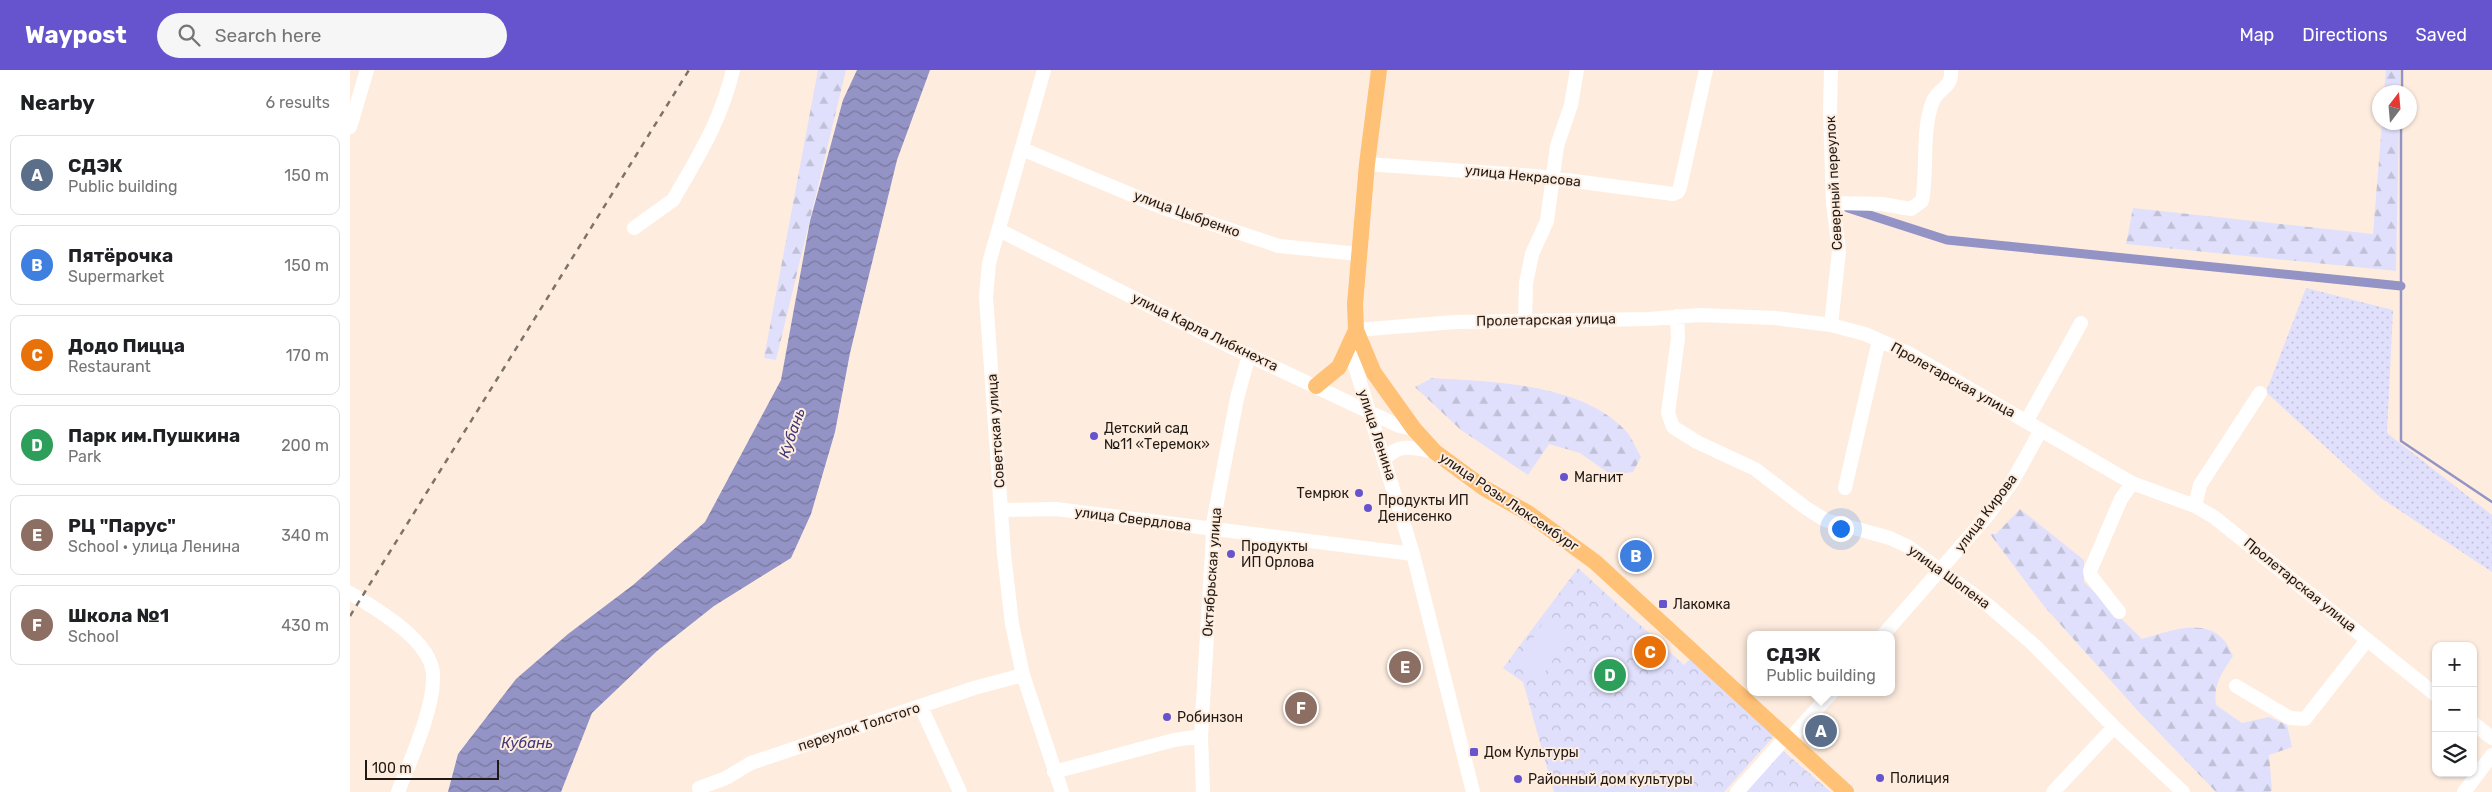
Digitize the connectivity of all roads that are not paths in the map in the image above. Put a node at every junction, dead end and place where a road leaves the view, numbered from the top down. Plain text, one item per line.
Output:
1 (367, 70) edge
2 (734, 70) edge
3 (1044, 70) edge
4 (1379, 70) edge
5 (1577, 70) edge
6 (1706, 70) edge
7 (1831, 70) edge
8 (1951, 70) edge
9 (350, 127) edge
10 (1022, 149) junction
11 (1367, 164) junction
12 (1553, 179) junction
13 (1833, 204) junction
14 (634, 228) dead end
15 (999, 230) junction
16 (1359, 254) junction
17 (1677, 316) junction
18 (1526, 320) junction
19 (2081, 323) dead end
20 (1831, 325) junction
21 (1356, 330) junction
22 (1879, 340) junction
23 (1249, 355) junction
24 (1316, 386) junction
25 (2260, 393) dead end
26 (1368, 410) junction
27 (2026, 422) junction
28 (1414, 428) junction
29 (2041, 430) junction
30 (1435, 452) junction
31 (1385, 459) junction
32 (2132, 483) junction
33 (1845, 488) dead end
34 (2194, 506) junction
35 (1001, 510) junction
36 (1213, 529) junction
37 (1413, 554) junction
38 (1941, 571) junction
39 (350, 593) edge
40 (2119, 612) dead end
41 (1887, 631) edge
42 (2367, 640) junction
43 (1023, 675) junction
44 (2236, 686) dead end
45 (2432, 692) edge
46 (1828, 696) edge
47 (921, 706) junction
48 (2114, 727) junction
49 (2477, 727) edge
50 (1201, 736) junction
51 (2492, 738) edge
52 (1784, 742) junction
53 (2492, 755) edge
54 (1054, 772) junction
55 (699, 788) dead end
56 (398, 792) edge
57 (960, 792) edge
58 (1062, 792) edge
59 (1202, 792) edge
60 (1473, 792) edge
61 (1737, 792) edge
62 (1846, 792) edge
63 (2053, 792) edge
64 (2183, 792) edge
65 (2464, 792) edge

1 - 9 street
2 - 14 street
3 - 10 street, Советская улица
4 - 11 main road, улица Ленина
5 - 12 street
6 - 12 street, улица Некрасова
7 - 13 street, Северный переулок
8 - 13 street
10 - 15 street, Советская улица
10 - 16 street, улица Цыбренко
11 - 12 street, улица Некрасова
11 - 16 main road, улица Ленина
12 - 18 street
13 - 20 street, Северный переулок
15 - 23 street, улица Карла Либкнехта
15 - 35 street, Советская улица
16 - 21 main road, улица Ленина
17 - 18 street, Пролетарская улица
17 - 20 street, Пролетарская улица
17 - 38 street, улица Шопена
18 - 21 street, Пролетарская улица
19 - 27 street
20 - 22 street, Пролетарская улица
21 - 24 main road
21 - 26 street, улица Ленина
21 - 28 main road, улица Розы Люксембург
22 - 27 street, Пролетарская улица
22 - 33 street
23 - 24 street, улица Карла Либкнехта
23 - 36 street, Октябрьская улица
24 - 26 street, улица Карла Либкнехта
25 - 34 street
26 - 28 street, улица Карла Либкнехта
26 - 31 street, улица Ленина
27 - 29 street, Пролетарская улица
28 - 30 main road, улица Розы Люксембург
29 - 32 street, Пролетарская улица
29 - 38 street, улица Кирова
30 - 31 street
30 - 52 main road, улица Розы Люксембург
31 - 37 street, улица Ленина
32 - 34 street, Пролетарская улица
32 - 40 street
34 - 42 street, Пролетарская улица
35 - 36 street, улица Свердлова
35 - 43 street, Советская улица
36 - 37 street, улица Свердлова
36 - 50 street, Октябрьская улица
37 - 60 street, улица Ленина
38 - 41 street, улица Кирова
38 - 48 street, улица Шопена
39 - 56 street
42 - 44 street
42 - 45 street, Пролетарская улица
43 - 47 street, переулок Толстого
43 - 54 street, Советская улица
46 - 52 street
47 - 55 street, переулок Толстого
47 - 57 street
48 - 63 street
48 - 64 street, улица Шопена
49 - 51 street
50 - 54 street
50 - 59 street, Октябрьская улица
52 - 61 street
52 - 62 main road, улица Розы Люксембург
53 - 65 street
54 - 58 street, Советская улица

